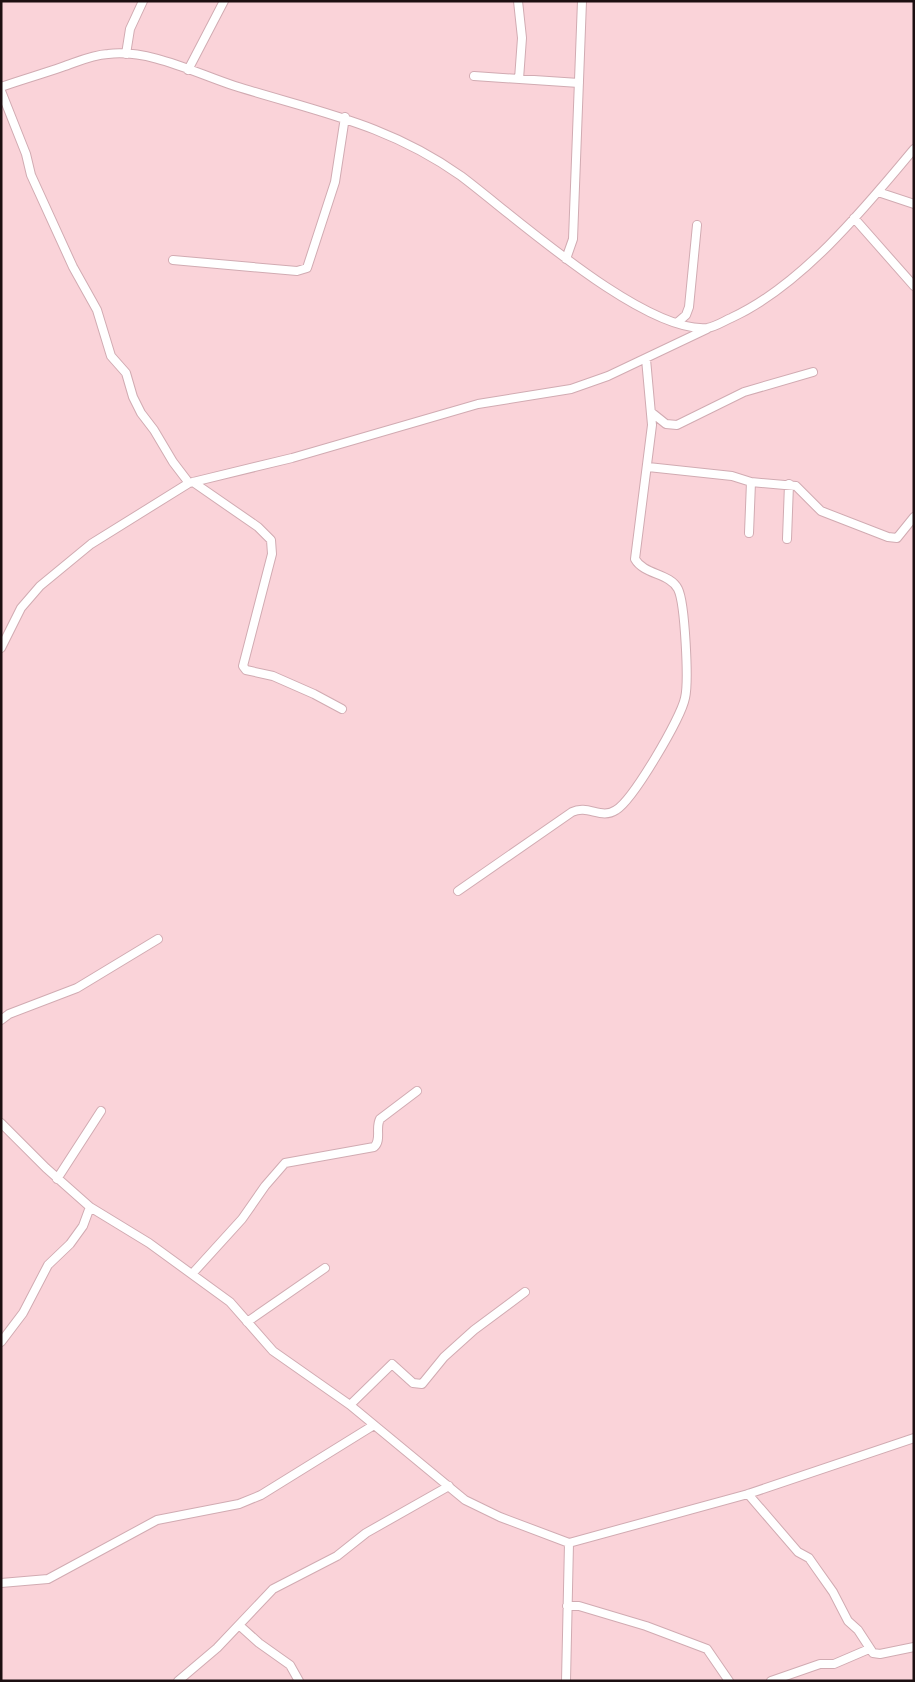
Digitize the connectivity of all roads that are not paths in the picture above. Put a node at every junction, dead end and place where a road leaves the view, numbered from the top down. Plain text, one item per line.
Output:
1 (143, 1) edge
2 (224, 1) edge
3 (518, 1) edge
4 (582, 1) edge
5 (126, 54) junction
6 (188, 70) junction
7 (474, 76) dead end
8 (518, 79) junction
9 (579, 83) junction
10 (1, 87) edge
11 (1, 91) edge
12 (345, 117) junction
13 (914, 149) edge
14 (878, 192) junction
15 (914, 204) edge
16 (854, 218) junction
17 (697, 224) dead end
18 (566, 259) junction
19 (173, 260) dead end
20 (914, 286) edge
21 (678, 322) junction
22 (708, 328) junction
23 (646, 359) junction
24 (812, 372) dead end
25 (651, 412) junction
26 (648, 468) junction
27 (751, 482) junction
28 (191, 483) junction
29 (789, 484) junction
30 (914, 517) edge
31 (749, 533) dead end
32 (787, 539) dead end
33 (1, 648) edge
34 (342, 709) dead end
35 (458, 891) dead end
36 (158, 939) dead end
37 (1, 1020) edge
38 (417, 1091) dead end
39 (101, 1111) dead end
40 (1, 1123) edge
41 (57, 1179) junction
42 (90, 1207) junction
43 (325, 1268) dead end
44 (192, 1274) junction
45 (525, 1292) dead end
46 (247, 1322) junction
47 (1, 1342) edge
48 (350, 1405) junction
49 (374, 1425) junction
50 (914, 1438) edge
51 (449, 1486) junction
52 (748, 1494) junction
53 (569, 1544) junction
54 (1, 1583) edge
55 (567, 1606) junction
56 (239, 1625) junction
57 (914, 1647) edge
58 (870, 1649) junction
59 (178, 1681) edge
60 (299, 1681) edge
61 (566, 1681) edge
62 (729, 1681) edge
63 (771, 1681) edge

1 - 5 street
2 - 6 street
3 - 8 street
4 - 9 street
5 - 6 street
5 - 10 street
6 - 12 street
7 - 8 street
8 - 9 street
9 - 18 street
11 - 28 street
12 - 18 street
12 - 19 street
13 - 14 street
14 - 15 street
14 - 16 street
16 - 20 street
16 - 22 street
17 - 21 street
18 - 21 street
21 - 22 street
22 - 23 street
23 - 25 street
23 - 28 street
24 - 25 street
25 - 26 street
26 - 27 street
26 - 35 street
27 - 29 street
27 - 31 street
28 - 33 street
28 - 34 street
29 - 30 street
29 - 32 street
36 - 37 street
38 - 44 street
39 - 41 street
40 - 41 street
41 - 42 street
42 - 44 street
42 - 47 street
43 - 46 street
44 - 46 street
45 - 48 street
46 - 48 street
48 - 49 street
49 - 51 street
49 - 54 street
50 - 52 street
51 - 53 street
51 - 56 street
52 - 53 street
52 - 58 street
53 - 55 street
55 - 61 street
55 - 62 street
56 - 59 street
56 - 60 street
57 - 58 street
58 - 63 street

